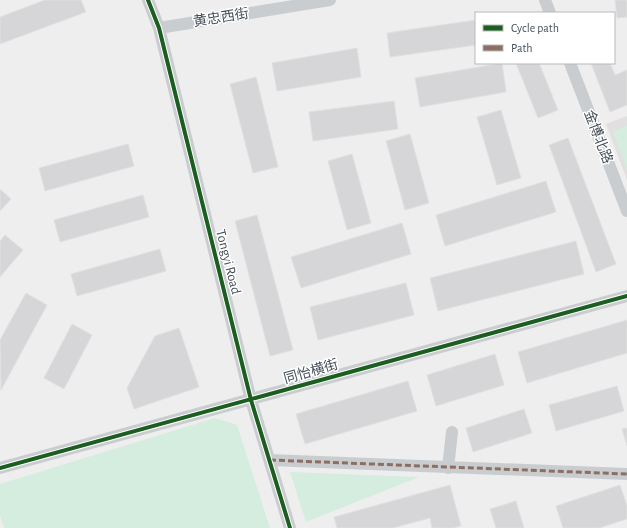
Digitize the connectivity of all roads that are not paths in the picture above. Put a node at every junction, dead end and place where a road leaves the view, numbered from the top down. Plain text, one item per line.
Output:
1 (148, 0) edge
2 (330, 0) edge
3 (545, 0) edge
4 (550, 12) edge
5 (159, 28) junction
6 (570, 64) edge
7 (627, 211) edge
8 (627, 296) edge
9 (251, 400) junction
10 (452, 432) dead end
11 (270, 460) junction
12 (0, 468) edge
13 (448, 468) junction
14 (627, 474) edge
15 (290, 528) edge

1 - 5 street, Tongyi Road
2 - 5 street, 黄忠西街
3 - 4 street
5 - 9 street, Tongyi Road
6 - 7 street, 金博北路
8 - 9 street, 同怡横街
9 - 11 street, Tongyi Road
9 - 12 street, 同怡横街
10 - 13 street
11 - 13 street
11 - 15 street, Tongyi Road
13 - 14 street

